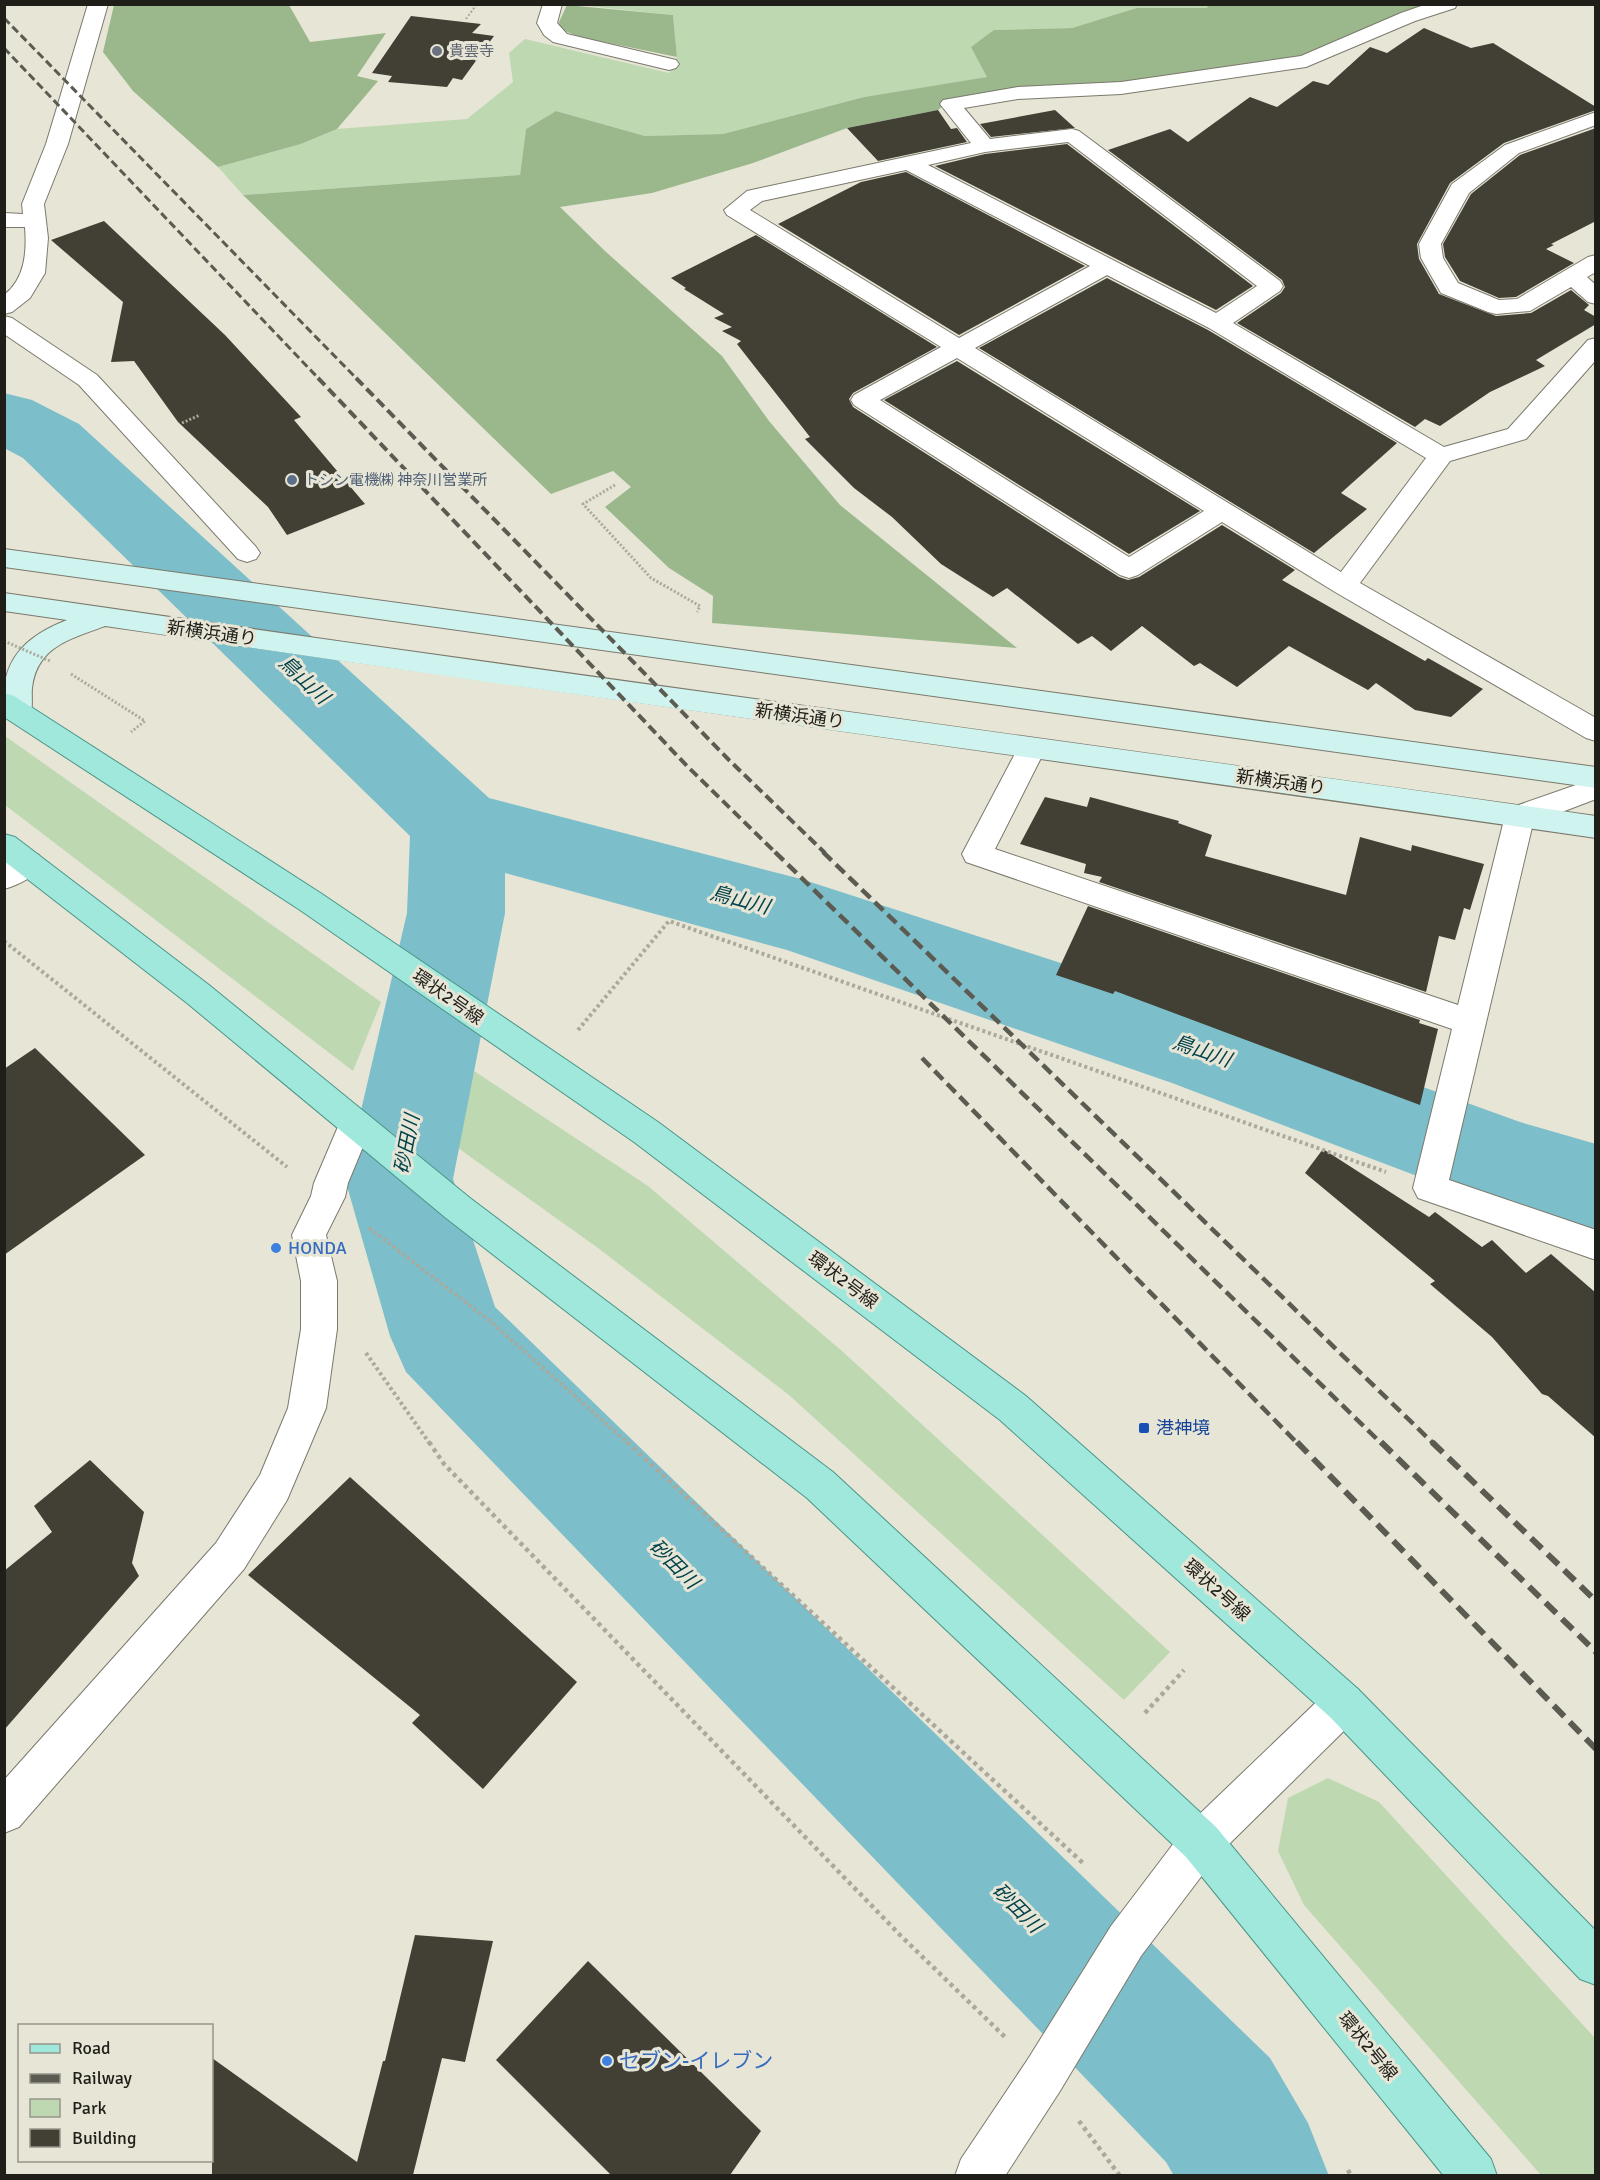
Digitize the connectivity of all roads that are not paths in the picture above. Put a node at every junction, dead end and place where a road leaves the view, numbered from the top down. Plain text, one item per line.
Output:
1 (98, 4) edge
2 (553, 4) edge
3 (1448, 4) edge
4 (669, 64) dead end
5 (1596, 118) edge
6 (985, 146) junction
7 (909, 163) junction
8 (4, 220) edge
9 (34, 221) junction
10 (1596, 262) edge
11 (1106, 266) junction
12 (1573, 277) junction
13 (1596, 297) edge
14 (4, 307) edge
15 (4, 323) edge
16 (1217, 323) junction
17 (1596, 345) edge
18 (958, 348) junction
19 (1441, 456) junction
20 (1222, 511) junction
21 (248, 553) dead end
22 (4, 558) edge
23 (1344, 586) junction
24 (4, 602) edge
25 (107, 618) junction
26 (11, 707) edge
27 (1596, 731) edge
28 (1032, 748) junction
29 (1596, 778) edge
30 (1596, 788) edge
31 (1520, 816) junction
32 (1596, 827) edge
33 (12, 862) edge
34 (1471, 1022) junction
35 (355, 1125) junction
36 (1596, 1245) edge
37 (1344, 1703) junction
38 (4, 1812) edge
39 (1201, 1842) junction
40 (1596, 1963) edge
41 (978, 2175) edge
42 (1474, 2175) edge

1 - 9 street
2 - 4 street
3 - 6 street
5 - 12 street
6 - 7 street
6 - 16 street
7 - 11 street
7 - 18 street
8 - 9 street
9 - 14 street
10 - 12 street
11 - 16 street
11 - 18 street
12 - 13 street
15 - 21 street
16 - 19 street
17 - 19 street
18 - 20 street
18 - 20 street
19 - 23 street
20 - 23 street
22 - 29 street
23 - 27 street
24 - 25 street, 新横浜通り
25 - 26 street
25 - 28 street, 新横浜通り
26 - 37 main road, 環状2号線
28 - 31 street, 新横浜通り
28 - 34 street
30 - 31 street
31 - 32 street, 新横浜通り
31 - 34 street
33 - 35 main road, 環状2号線
34 - 36 street
35 - 38 street
35 - 39 main road, 環状2号線
37 - 39 street
37 - 40 main road, 環状2号線
39 - 41 street
39 - 42 main road, 環状2号線

